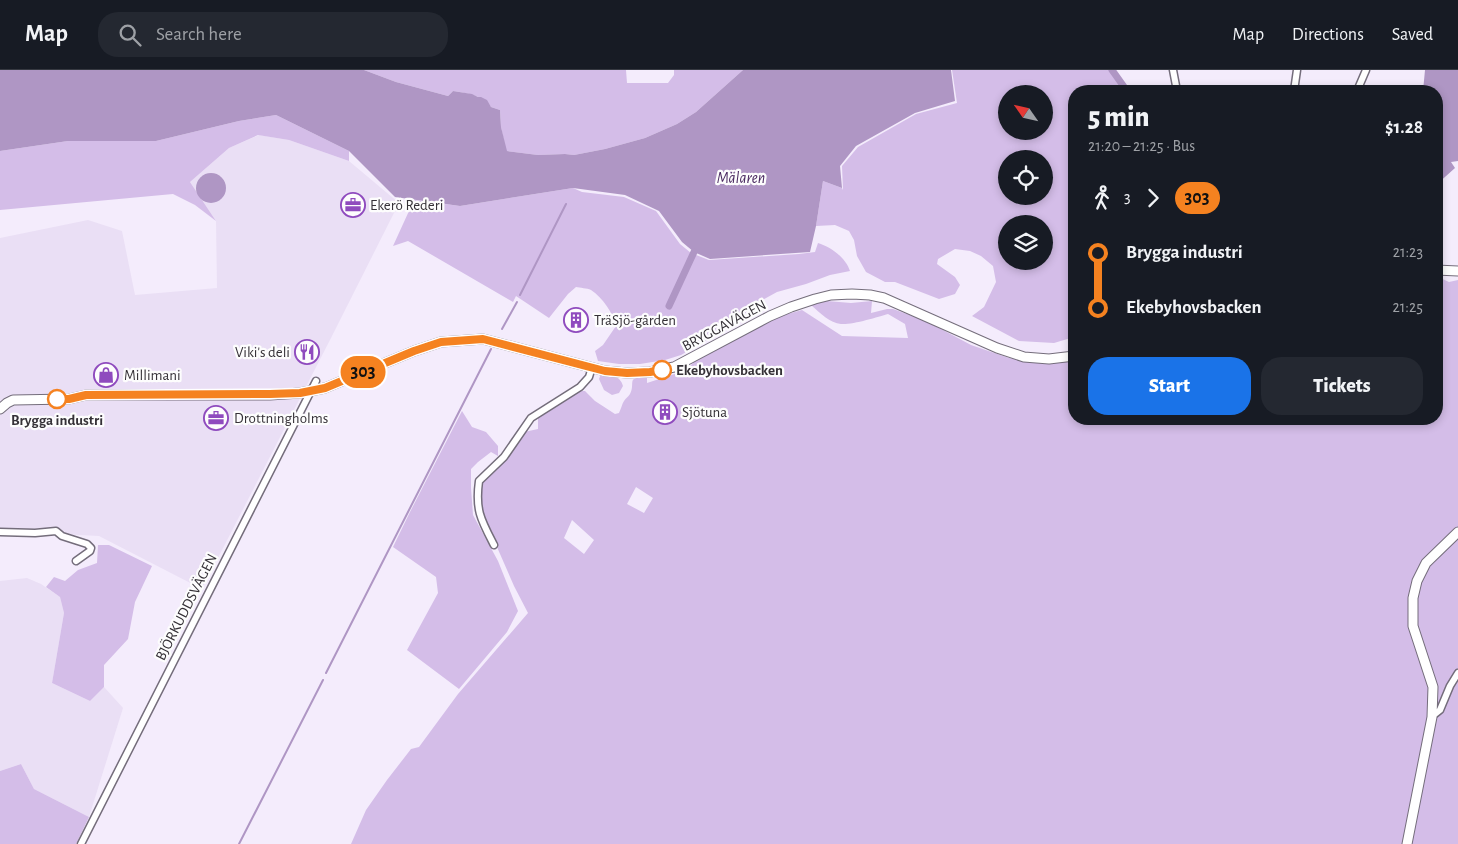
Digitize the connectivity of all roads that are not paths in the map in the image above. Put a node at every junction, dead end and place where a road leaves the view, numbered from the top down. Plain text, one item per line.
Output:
1 (1174, 70) edge
2 (1297, 70) edge
3 (1366, 70) edge
4 (1176, 85) edge
5 (1295, 85) edge
6 (1360, 85) edge
7 (1443, 270) edge
8 (1458, 271) edge
9 (1068, 356) edge
10 (592, 367) junction
11 (316, 381) dead end
12 (310, 392) junction
13 (0, 409) edge
14 (0, 532) edge
15 (1458, 532) edge
16 (494, 545) dead end
17 (76, 561) dead end
18 (1458, 673) edge
19 (1432, 714) junction
20 (81, 844) edge
21 (1406, 844) edge

1 - 4 street
2 - 5 street
3 - 6 street
7 - 8 main road
9 - 10 main road, BRYGGAVÄGEN
10 - 12 main road, BRYGGAVÄGEN
10 - 16 street
11 - 12 street, BJÖRKUDDSVÄGEN
12 - 13 main road, BRYGGAVÄGEN
12 - 20 street, BJÖRKUDDSVÄGEN
14 - 17 street
15 - 19 main road
18 - 19 street
19 - 21 main road

